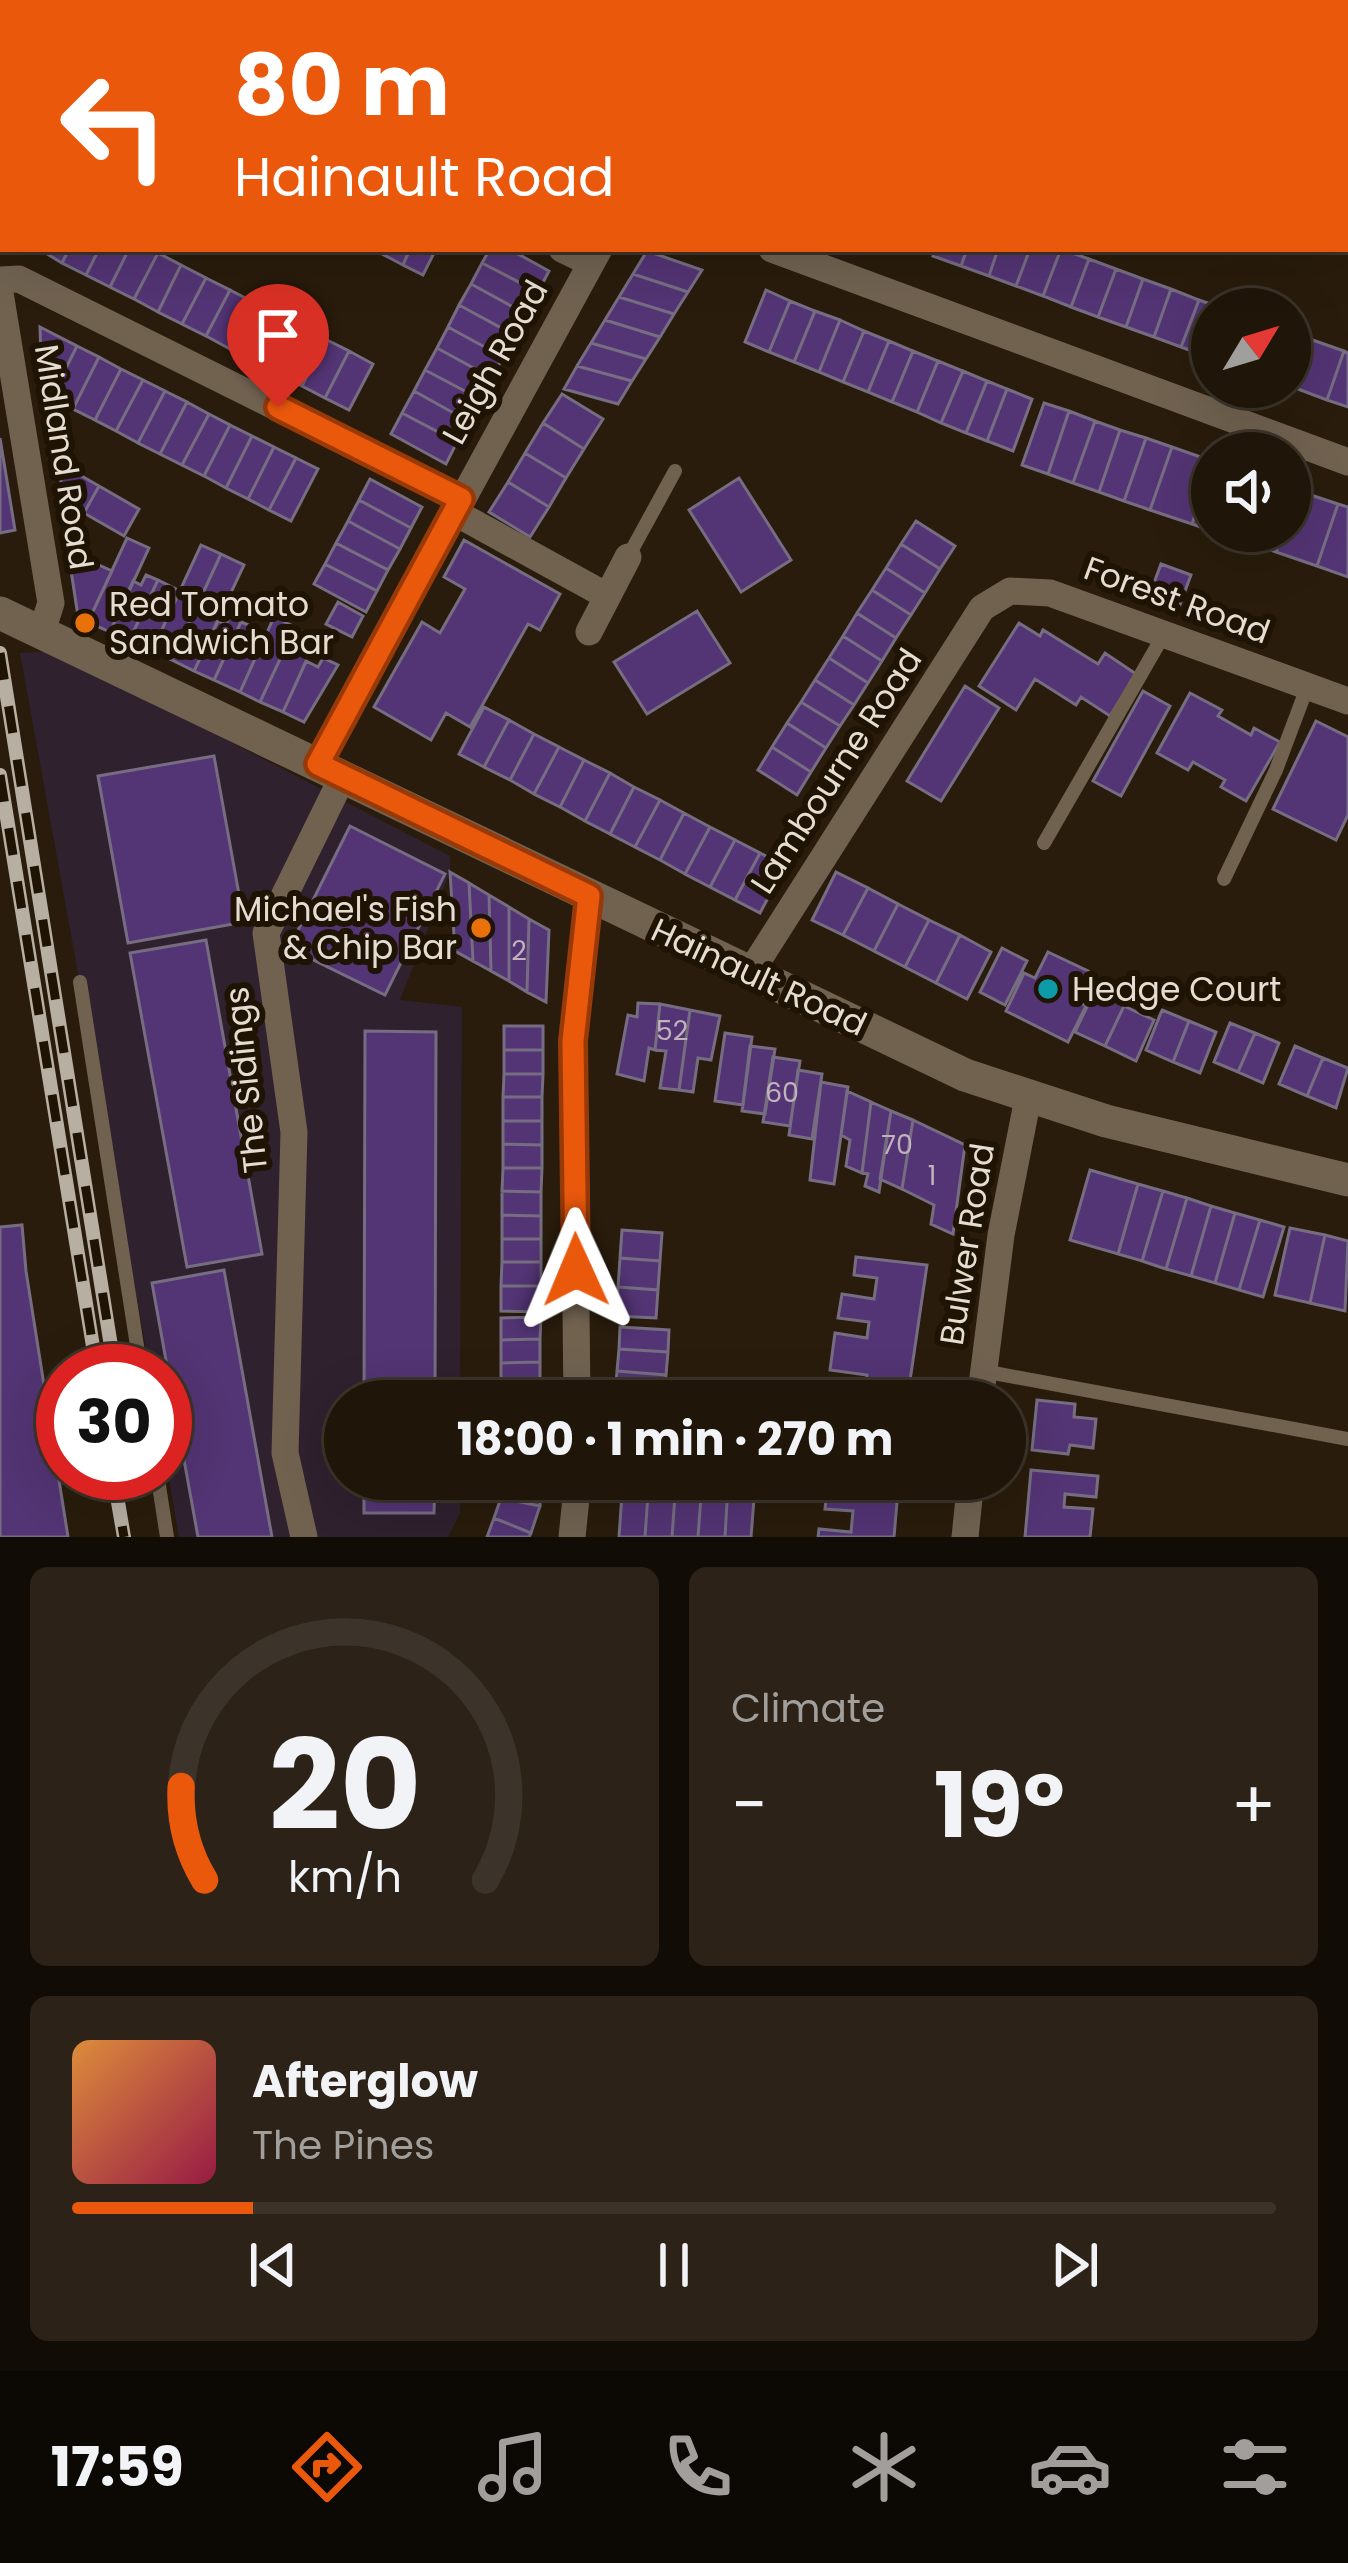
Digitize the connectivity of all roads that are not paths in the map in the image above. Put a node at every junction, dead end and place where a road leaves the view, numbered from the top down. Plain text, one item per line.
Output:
1 (780, 252) edge
2 (595, 256) edge
3 (0, 280) edge
4 (0, 293) edge
5 (1348, 462) edge
6 (674, 471) dead end
7 (457, 506) junction
8 (628, 557) joint
9 (607, 596) junction
10 (982, 608) joint
11 (0, 613) edge
12 (42, 631) junction
13 (1163, 636) junction
14 (584, 642) dead end
15 (1308, 685) junction
16 (1348, 701) edge
17 (330, 770) junction
18 (1044, 843) dead end
19 (1224, 879) dead end
20 (589, 896) junction
21 (750, 973) junction
22 (80, 982) dead end
23 (1028, 1098) junction
24 (1348, 1180) edge
25 (137, 1344) edge
26 (983, 1371) junction
27 (577, 1380) edge
28 (982, 1380) edge
29 (1348, 1439) edge
30 (161, 1500) edge
31 (576, 1500) edge
32 (969, 1500) edge
33 (167, 1537) edge
34 (304, 1537) edge
35 (572, 1537) edge
36 (965, 1537) edge

1 - 5 street
2 - 7 street, Leigh Road
3 - 7 street
4 - 12 street, Midland Road
6 - 8 lane
7 - 9 street
7 - 17 street, Leigh Road
8 - 9 street
9 - 14 street
10 - 13 street, Forest Road
10 - 21 street, Lambourne Road
11 - 12 street, Hainault Road
12 - 17 street, Hainault Road
13 - 15 street, Forest Road
13 - 18 lane
15 - 16 street, Forest Road
15 - 19 lane
17 - 20 street, Hainault Road
17 - 34 street, The Sidings
20 - 21 street, Hainault Road
20 - 27 street
21 - 23 street, Hainault Road
22 - 25 lane
23 - 24 street, Hainault Road
23 - 26 street, Bulwer Road
26 - 28 street, Bulwer Road
26 - 29 lane
30 - 33 lane
31 - 35 street
32 - 36 street

